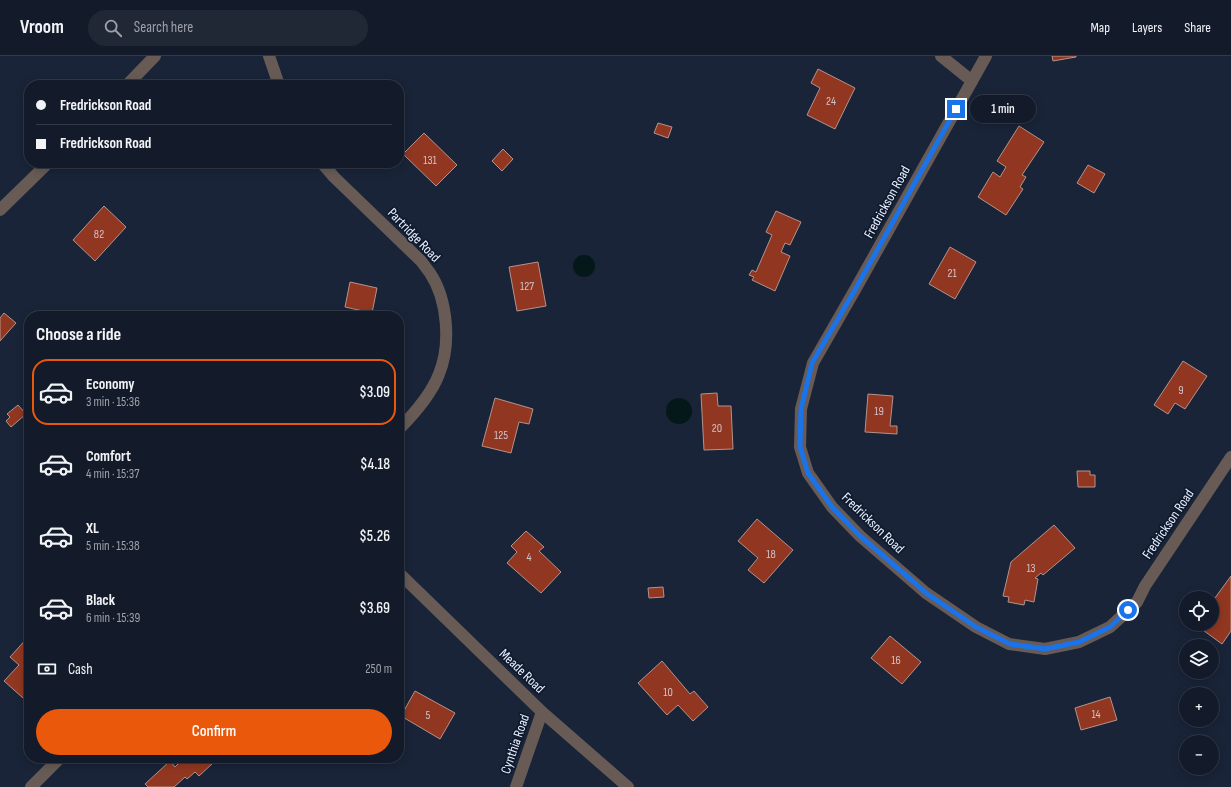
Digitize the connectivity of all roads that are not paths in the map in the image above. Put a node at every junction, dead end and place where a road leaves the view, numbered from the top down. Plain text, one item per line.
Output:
1 (155, 56) edge
2 (269, 56) edge
3 (941, 56) edge
4 (986, 56) edge
5 (132, 80) edge
6 (277, 80) edge
7 (972, 81) junction
8 (43, 168) edge
9 (326, 168) edge
10 (0, 210) edge
11 (404, 424) edge
12 (1231, 457) edge
13 (404, 578) edge
14 (542, 712) junction
15 (55, 763) edge
16 (31, 787) edge
17 (516, 787) edge
18 (628, 787) edge

1 - 5 street
2 - 6 street
3 - 7 street
4 - 7 street, Fredrickson Road
7 - 12 street, Fredrickson Road
8 - 10 street
9 - 11 street, Partridge Road
13 - 14 street, Meade Road
14 - 17 street, Cynthia Road
14 - 18 street, Meade Road
15 - 16 street

